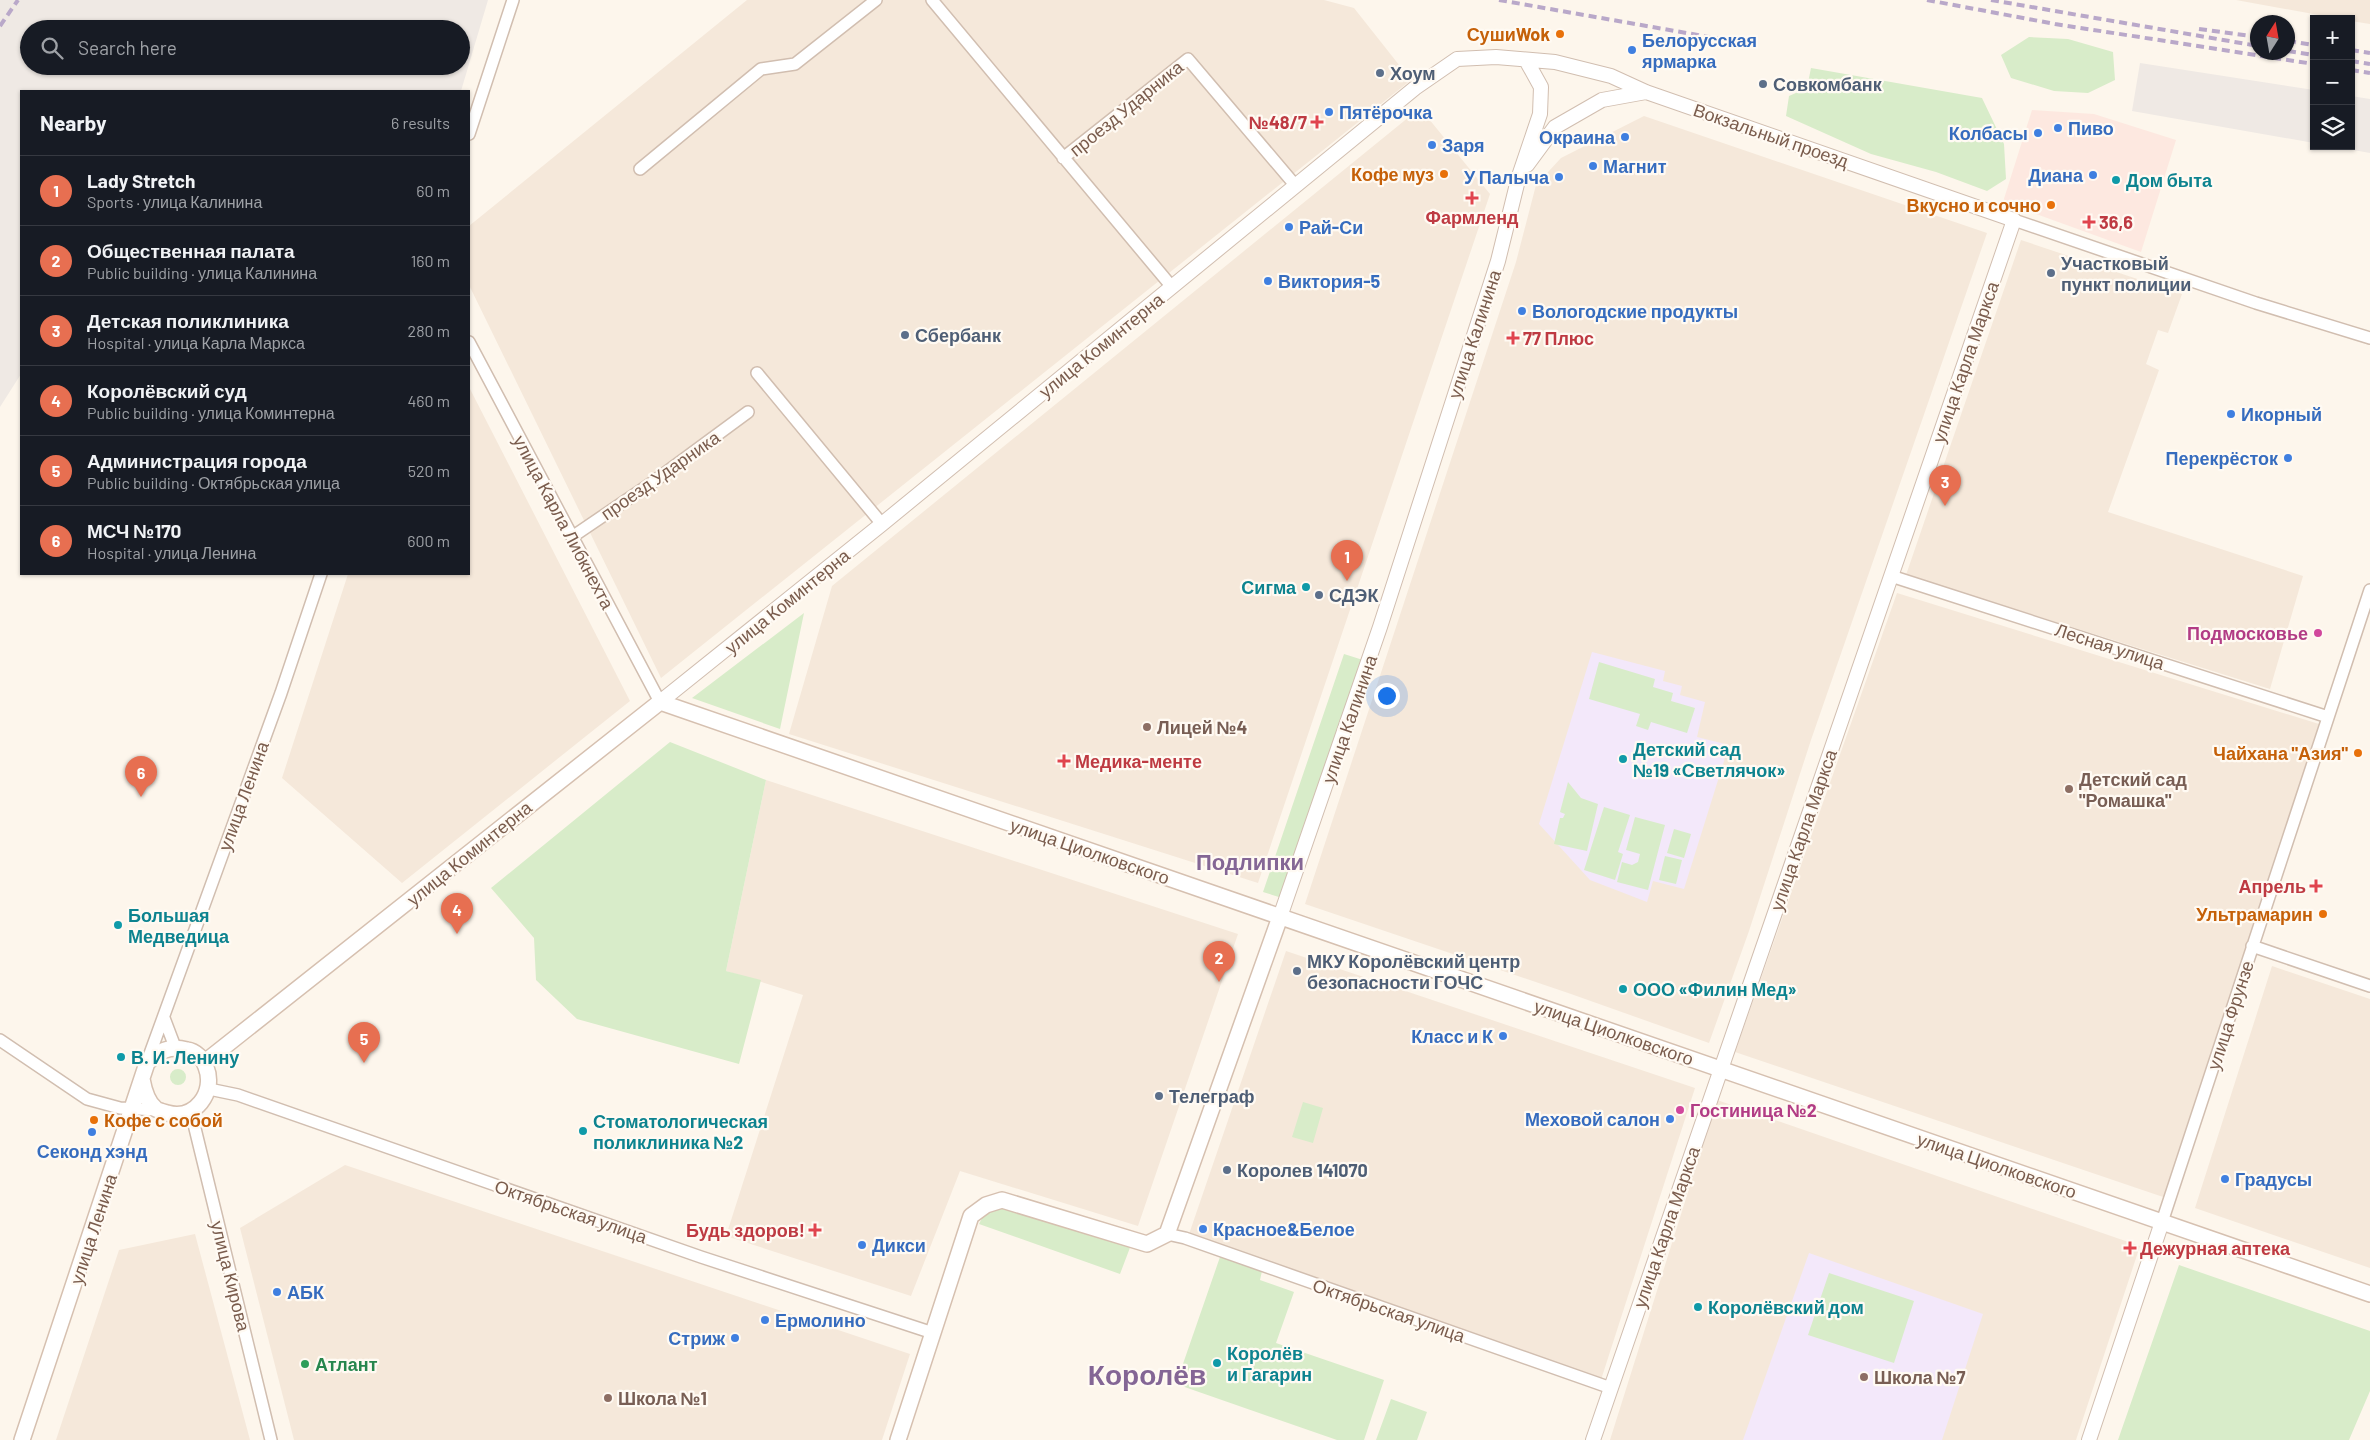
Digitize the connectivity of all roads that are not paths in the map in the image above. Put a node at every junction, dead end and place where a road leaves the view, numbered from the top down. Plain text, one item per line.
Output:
1 (514, 0) edge
2 (876, 0) edge
3 (932, 0) edge
4 (1526, 60) junction
5 (1611, 76) junction
6 (1415, 88) joint
7 (1646, 92) junction
8 (1602, 100) junction
9 (470, 131) edge
10 (1064, 158) junction
11 (640, 169) dead end
12 (1519, 176) junction
13 (1295, 185) junction
14 (2014, 220) junction
15 (1172, 288) junction
16 (2370, 338) edge
17 (470, 344) edge
18 (757, 374) dead end
19 (748, 412) dead end
20 (882, 524) junction
21 (572, 537) junction
22 (321, 575) edge
23 (1891, 576) junction
24 (2370, 590) edge
25 (660, 702) junction
26 (2328, 717) junction
27 (1280, 917) junction
28 (2252, 946) junction
29 (2370, 986) edge
30 (164, 1018) junction
31 (0, 1040) edge
32 (175, 1047) junction
33 (205, 1062) junction
34 (147, 1064) junction
35 (1721, 1069) junction
36 (142, 1079) junction
37 (209, 1089) junction
38 (133, 1110) junction
39 (156, 1110) junction
40 (191, 1112) junction
41 (2162, 1222) junction
42 (1166, 1234) junction
43 (2370, 1294) edge
44 (934, 1333) junction
45 (1611, 1388) junction
46 (22, 1440) edge
47 (271, 1440) edge
48 (898, 1440) edge
49 (1593, 1440) edge
50 (2089, 1440) edge

1 - 9 street
2 - 11 street
3 - 10 street
4 - 5 street, Вокзальный проезд
4 - 6 street, Вокзальный проезд
4 - 12 street, улица Калинина
5 - 7 street, Вокзальный проезд
5 - 8 street
6 - 13 street, улица Коминтерна
7 - 8 street
7 - 14 street, Вокзальный проезд
8 - 12 street
10 - 13 street, проезд Ударника
10 - 15 street
12 - 27 street, улица Калинина
13 - 15 street, улица Коминтерна
14 - 16 street
14 - 23 street, улица Карла Маркса
15 - 20 street, улица Коминтерна
17 - 21 street, улица Карла Либкнехта
18 - 20 street
19 - 21 street, проезд Ударника
20 - 25 street, улица Коминтерна
21 - 25 street, улица Карла Либкнехта
22 - 30 street, улица Ленина
23 - 26 street, Лесная улица
23 - 35 street, улица Карла Маркса
24 - 26 street, улица Фрунзе
25 - 27 main road, улица Циолковского
25 - 33 main road, улица Коминтерна
26 - 28 street, улица Фрунзе
27 - 35 main road, улица Циолковского
27 - 42 main road, улица Калинина
28 - 29 street
28 - 41 street, улица Фрунзе
30 - 32 street
30 - 34 street, улица Ленина
31 - 38 street
32 - 33 main road
32 - 34 main road
33 - 37 main road
34 - 36 main road, улица Ленина
35 - 41 main road, улица Циолковского
35 - 45 street, улица Карла Маркса
36 - 38 main road, улица Ленина
36 - 39 main road
37 - 40 main road
37 - 44 street, Октябрьская улица
38 - 39 street
38 - 46 main road, улица Ленина
39 - 40 main road
40 - 47 street, улица Кирова
41 - 43 main road, улица Циолковского
41 - 50 street, улица Фрунзе
42 - 44 main road
42 - 45 street, Октябрьская улица
44 - 48 main road
45 - 49 street, улица Карла Маркса

